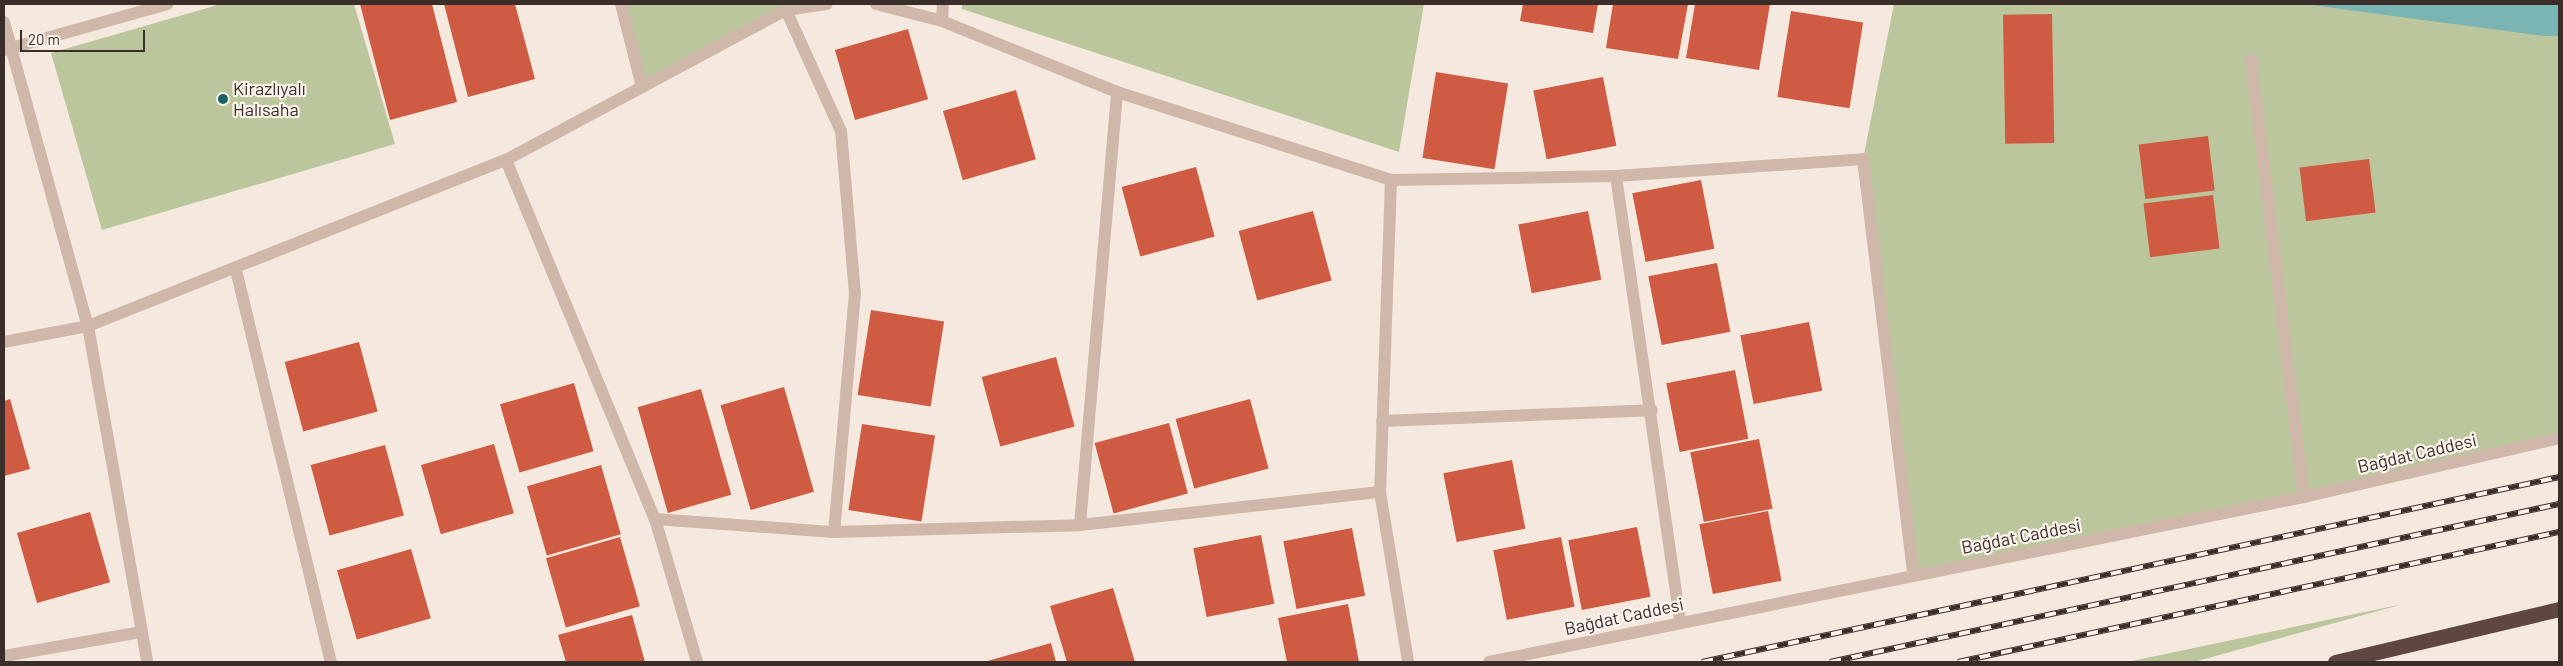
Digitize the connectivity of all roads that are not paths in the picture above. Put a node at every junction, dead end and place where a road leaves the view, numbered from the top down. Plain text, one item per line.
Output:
1 (168, 4) edge
2 (621, 4) edge
3 (827, 4) edge
4 (876, 4) edge
5 (943, 4) edge
6 (786, 10) junction
7 (942, 21) junction
8 (4, 22) edge
9 (8, 49) edge
10 (2251, 60) dead end
11 (642, 87) junction
12 (1117, 92) junction
13 (506, 160) junction
14 (1616, 176) junction
15 (1391, 180) junction
16 (236, 270) junction
17 (88, 326) junction
18 (4, 342) edge
19 (1652, 410) junction
20 (1382, 421) junction
21 (2559, 438) edge
22 (1380, 492) junction
23 (2304, 497) junction
24 (655, 519) junction
25 (1080, 525) junction
26 (834, 532) junction
27 (1913, 575) junction
28 (2559, 609) edge
29 (1680, 622) junction
30 (142, 632) junction
31 (4, 656) edge
32 (147, 662) edge
33 (331, 662) edge
34 (696, 662) edge
35 (1408, 662) edge
36 (1489, 662) edge
37 (2335, 662) edge

1 - 9 street
2 - 11 street
3 - 6 street
4 - 7 street
5 - 7 street
6 - 11 street
6 - 26 street
7 - 12 street
8 - 9 street
9 - 17 street
10 - 23 street
11 - 13 street
12 - 15 street
12 - 25 street
13 - 16 street
13 - 24 street
14 - 15 street
14 - 19 street
14 - 27 street
15 - 20 street
16 - 17 street
16 - 33 street
17 - 18 street
17 - 30 street
19 - 20 street
19 - 29 street
20 - 22 street
21 - 23 street, Bağdat Caddesi
22 - 25 street
22 - 35 street
23 - 27 street, Bağdat Caddesi
24 - 26 street
24 - 34 street
25 - 26 street
27 - 29 street, Bağdat Caddesi
28 - 37 highway
29 - 36 street, Bağdat Caddesi
30 - 31 street
30 - 32 street

